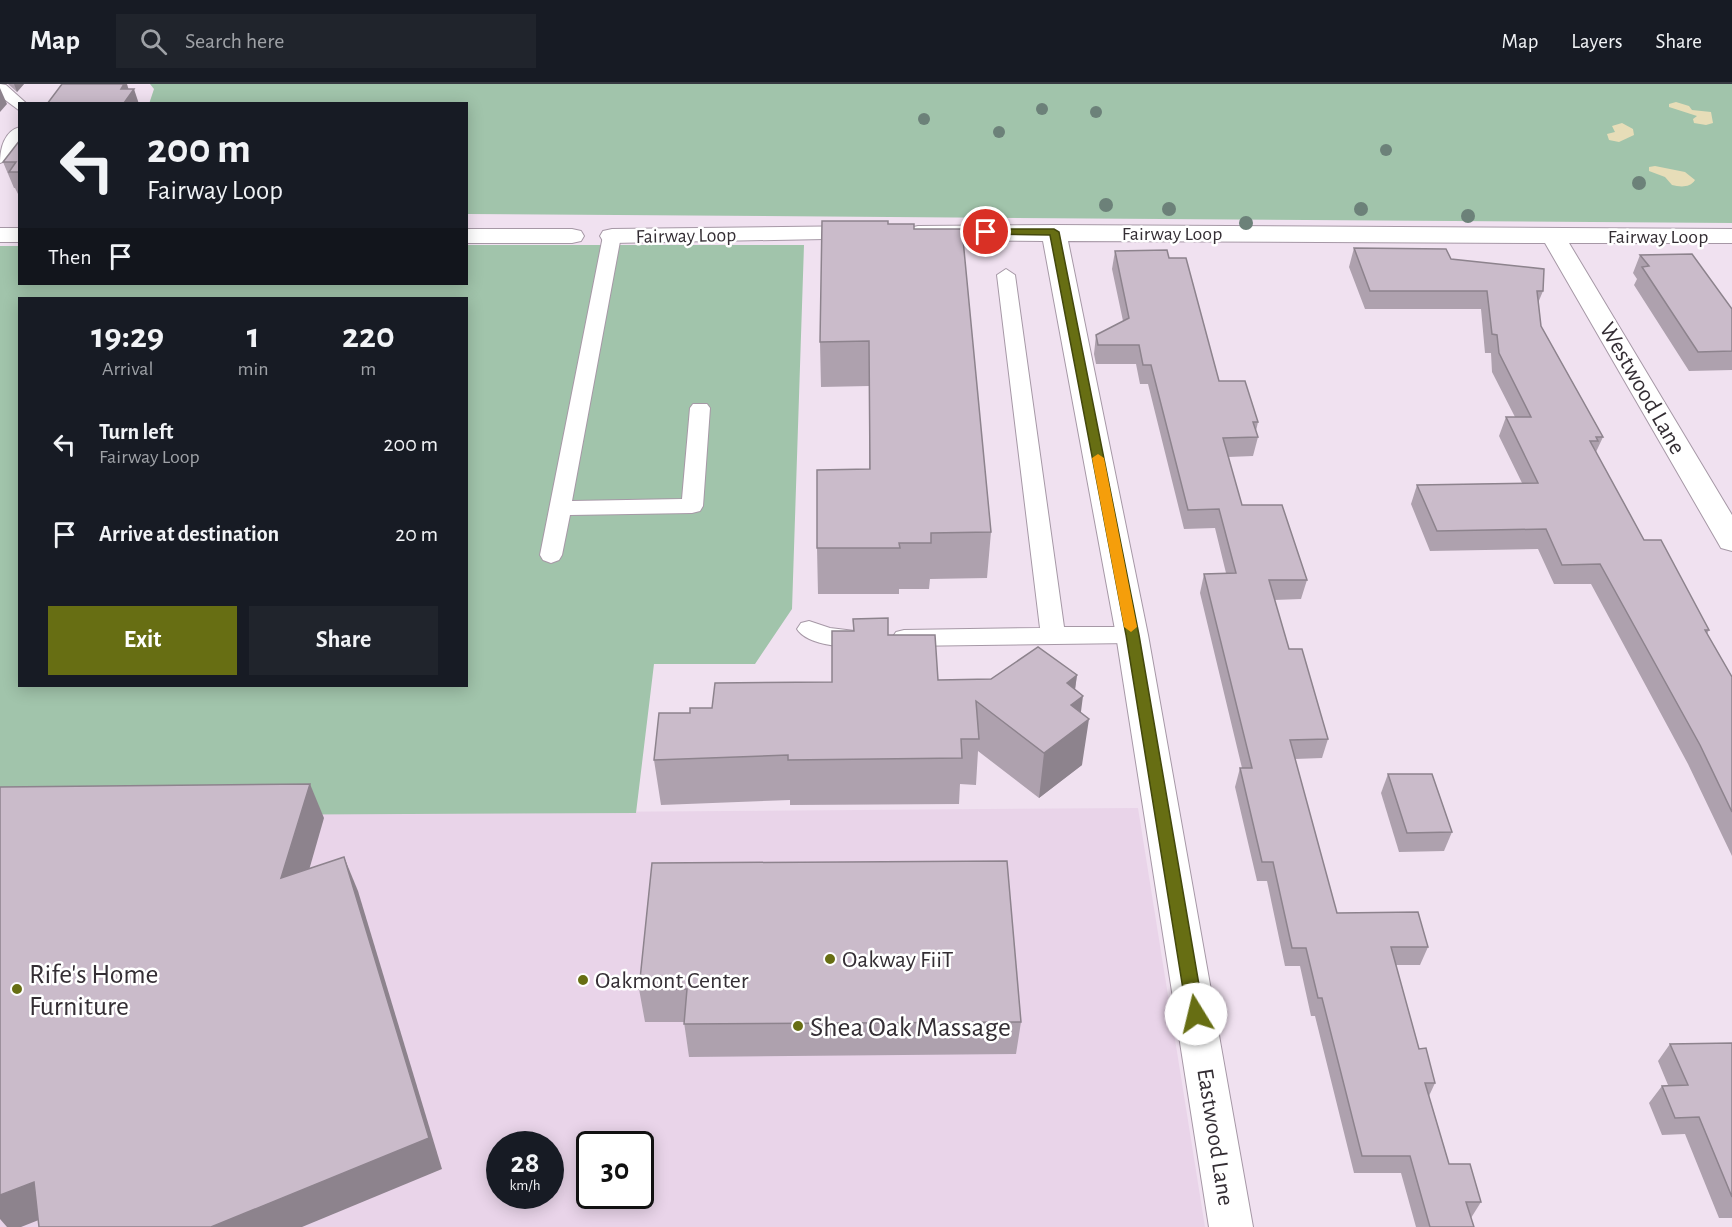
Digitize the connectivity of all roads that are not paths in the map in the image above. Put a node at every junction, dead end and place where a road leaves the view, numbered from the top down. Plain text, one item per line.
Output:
1 (0, 88) edge
2 (18, 104) edge
3 (18, 135) edge
4 (0, 158) edge
5 (1054, 232) junction
6 (0, 236) edge
7 (18, 236) edge
8 (468, 236) edge
9 (572, 236) dead end
10 (612, 236) joint
11 (1553, 236) junction
12 (1732, 236) edge
13 (1006, 275) dead end
14 (700, 408) dead end
15 (560, 508) junction
16 (1732, 541) edge
17 (551, 555) dead end
18 (809, 629) dead end
19 (1132, 635) junction
20 (1053, 636) junction
21 (1231, 1227) edge

1 - 2 lane
3 - 4 lane
5 - 10 street, Fairway Loop
5 - 11 street, Fairway Loop
5 - 19 street, Eastwood Lane
6 - 7 street
8 - 9 street
10 - 15 lane
11 - 12 street, Fairway Loop
11 - 16 street, Westwood Lane
13 - 20 lane
14 - 15 lane
15 - 17 lane
18 - 20 lane
19 - 20 lane
19 - 21 street, Eastwood Lane

